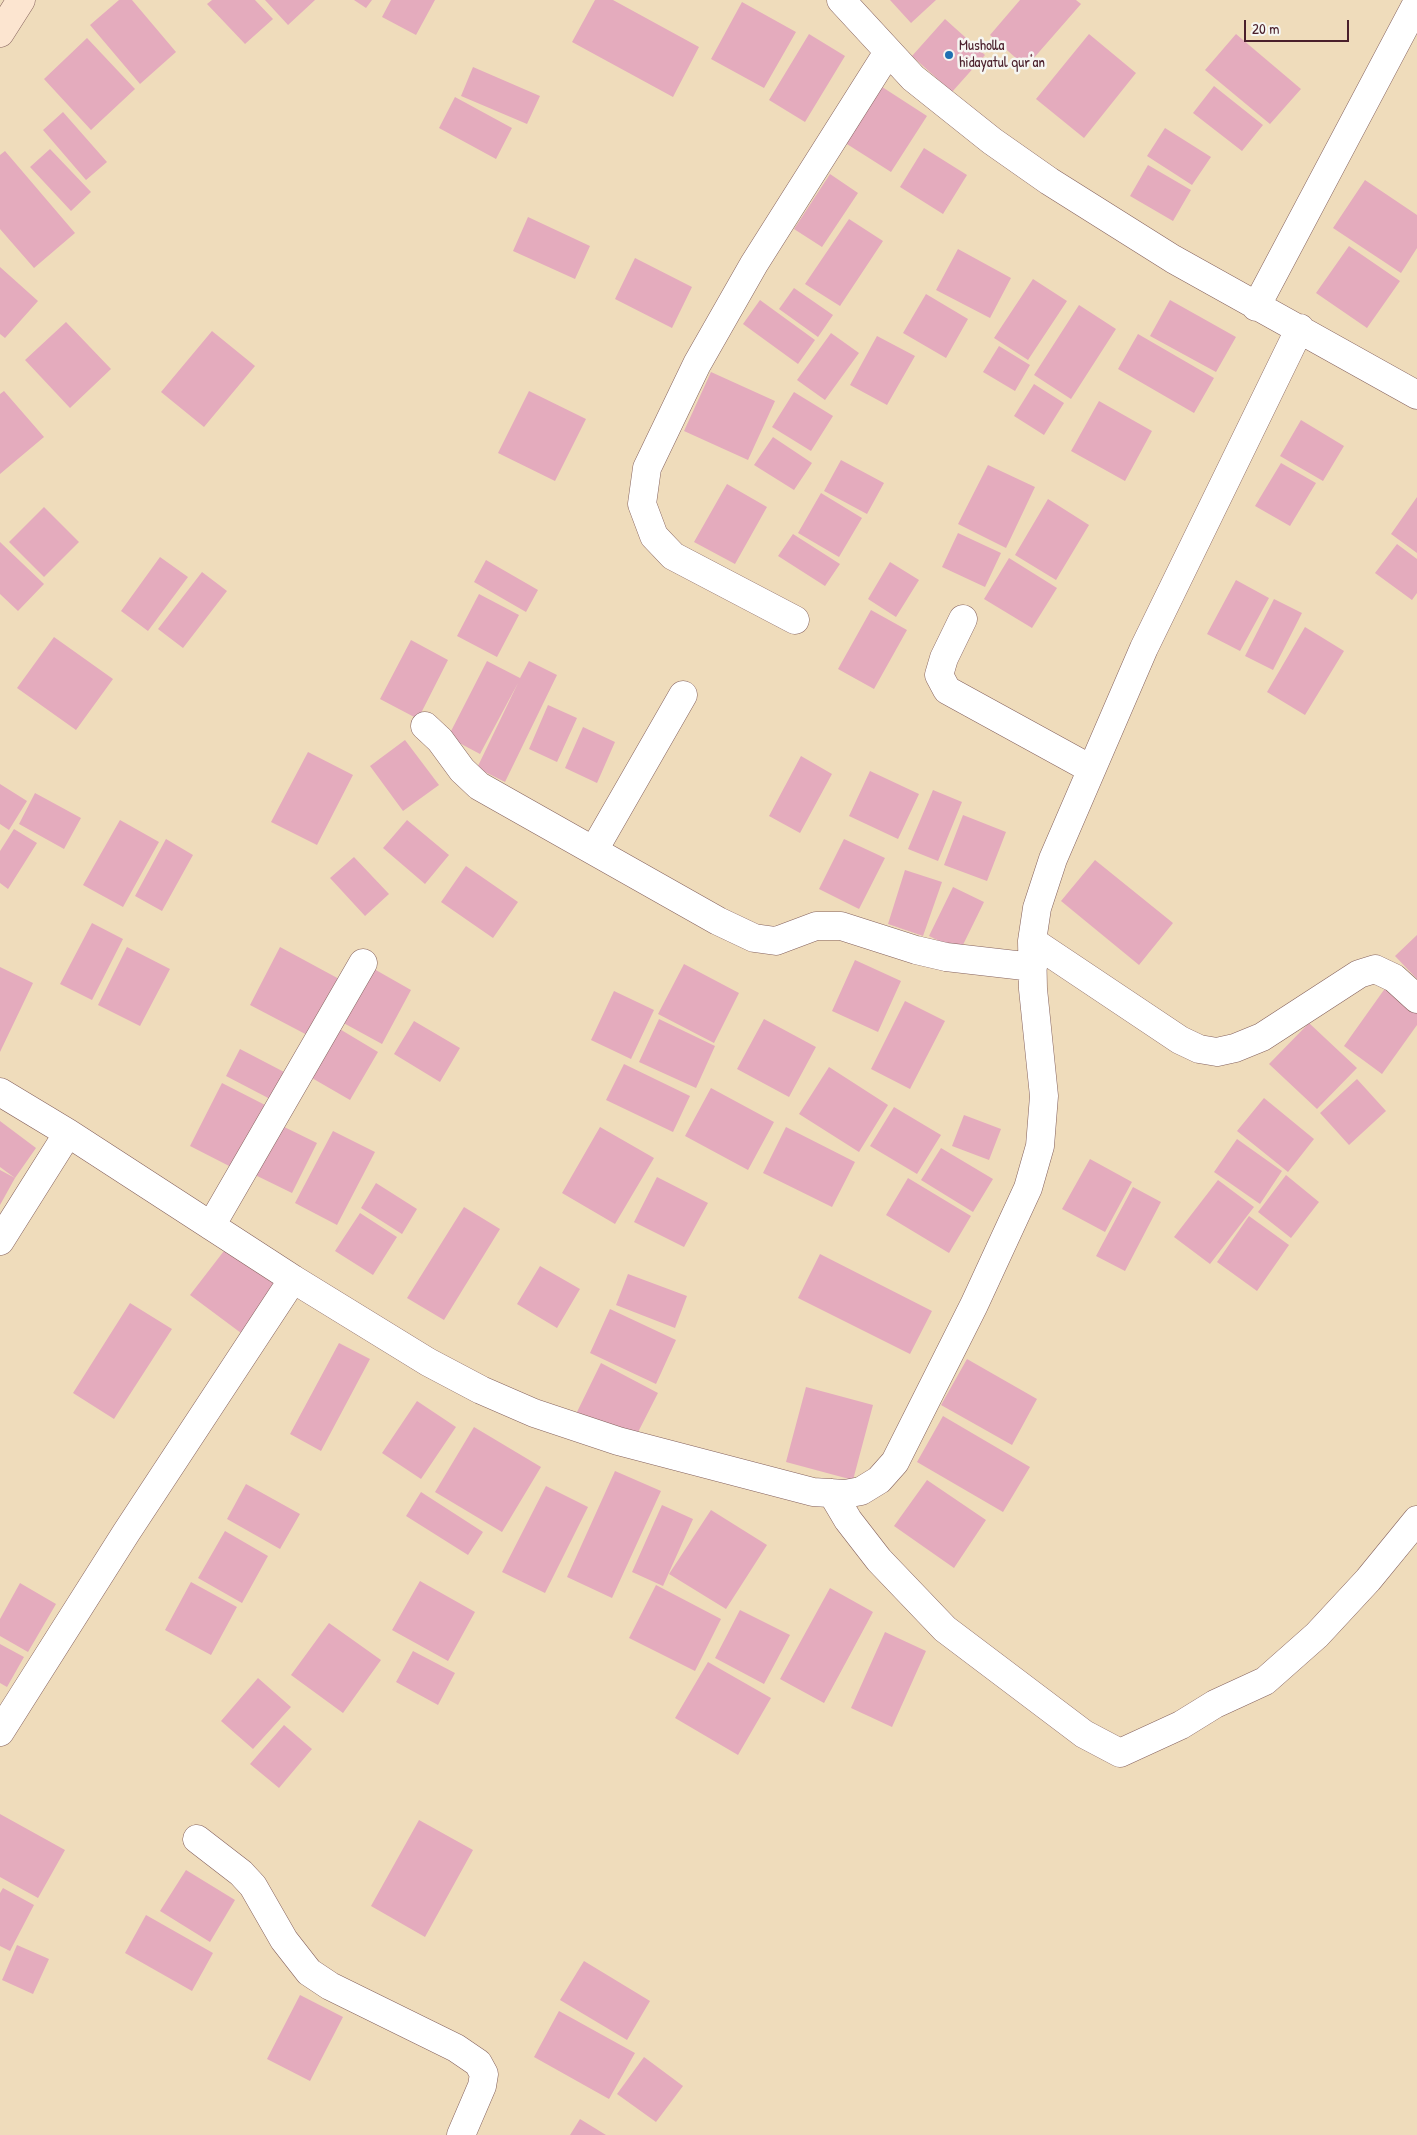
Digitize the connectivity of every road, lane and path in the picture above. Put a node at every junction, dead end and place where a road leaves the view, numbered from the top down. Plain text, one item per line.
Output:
1 (21, 0) edge
2 (841, 0) edge
3 (1417, 3) edge
4 (0, 33) edge
5 (888, 52) junction
6 (1256, 307) junction
7 (1300, 328) junction
8 (1417, 395) edge
9 (963, 619) dead end
10 (795, 620) dead end
11 (683, 695) dead end
12 (424, 726) dead end
13 (1091, 769) junction
14 (594, 850) junction
15 (1032, 954) junction
16 (364, 963) dead end
17 (1417, 999) edge
18 (0, 1092) edge
19 (68, 1132) junction
20 (211, 1226) junction
21 (0, 1241) edge
22 (293, 1279) junction
23 (832, 1493) junction
24 (1417, 1520) edge
25 (0, 1732) edge
26 (197, 1839) dead end
27 (461, 2135) edge

1 - 4 main road
2 - 5 street
3 - 6 street
5 - 6 street
5 - 10 street
6 - 7 street
7 - 8 street
7 - 13 street
9 - 13 street
11 - 14 street
12 - 14 street
13 - 15 street
14 - 15 street
15 - 17 street
15 - 23 street
16 - 20 street
18 - 19 street
19 - 20 street
19 - 21 street
20 - 22 street
22 - 23 street
22 - 25 street
23 - 24 street
26 - 27 street

